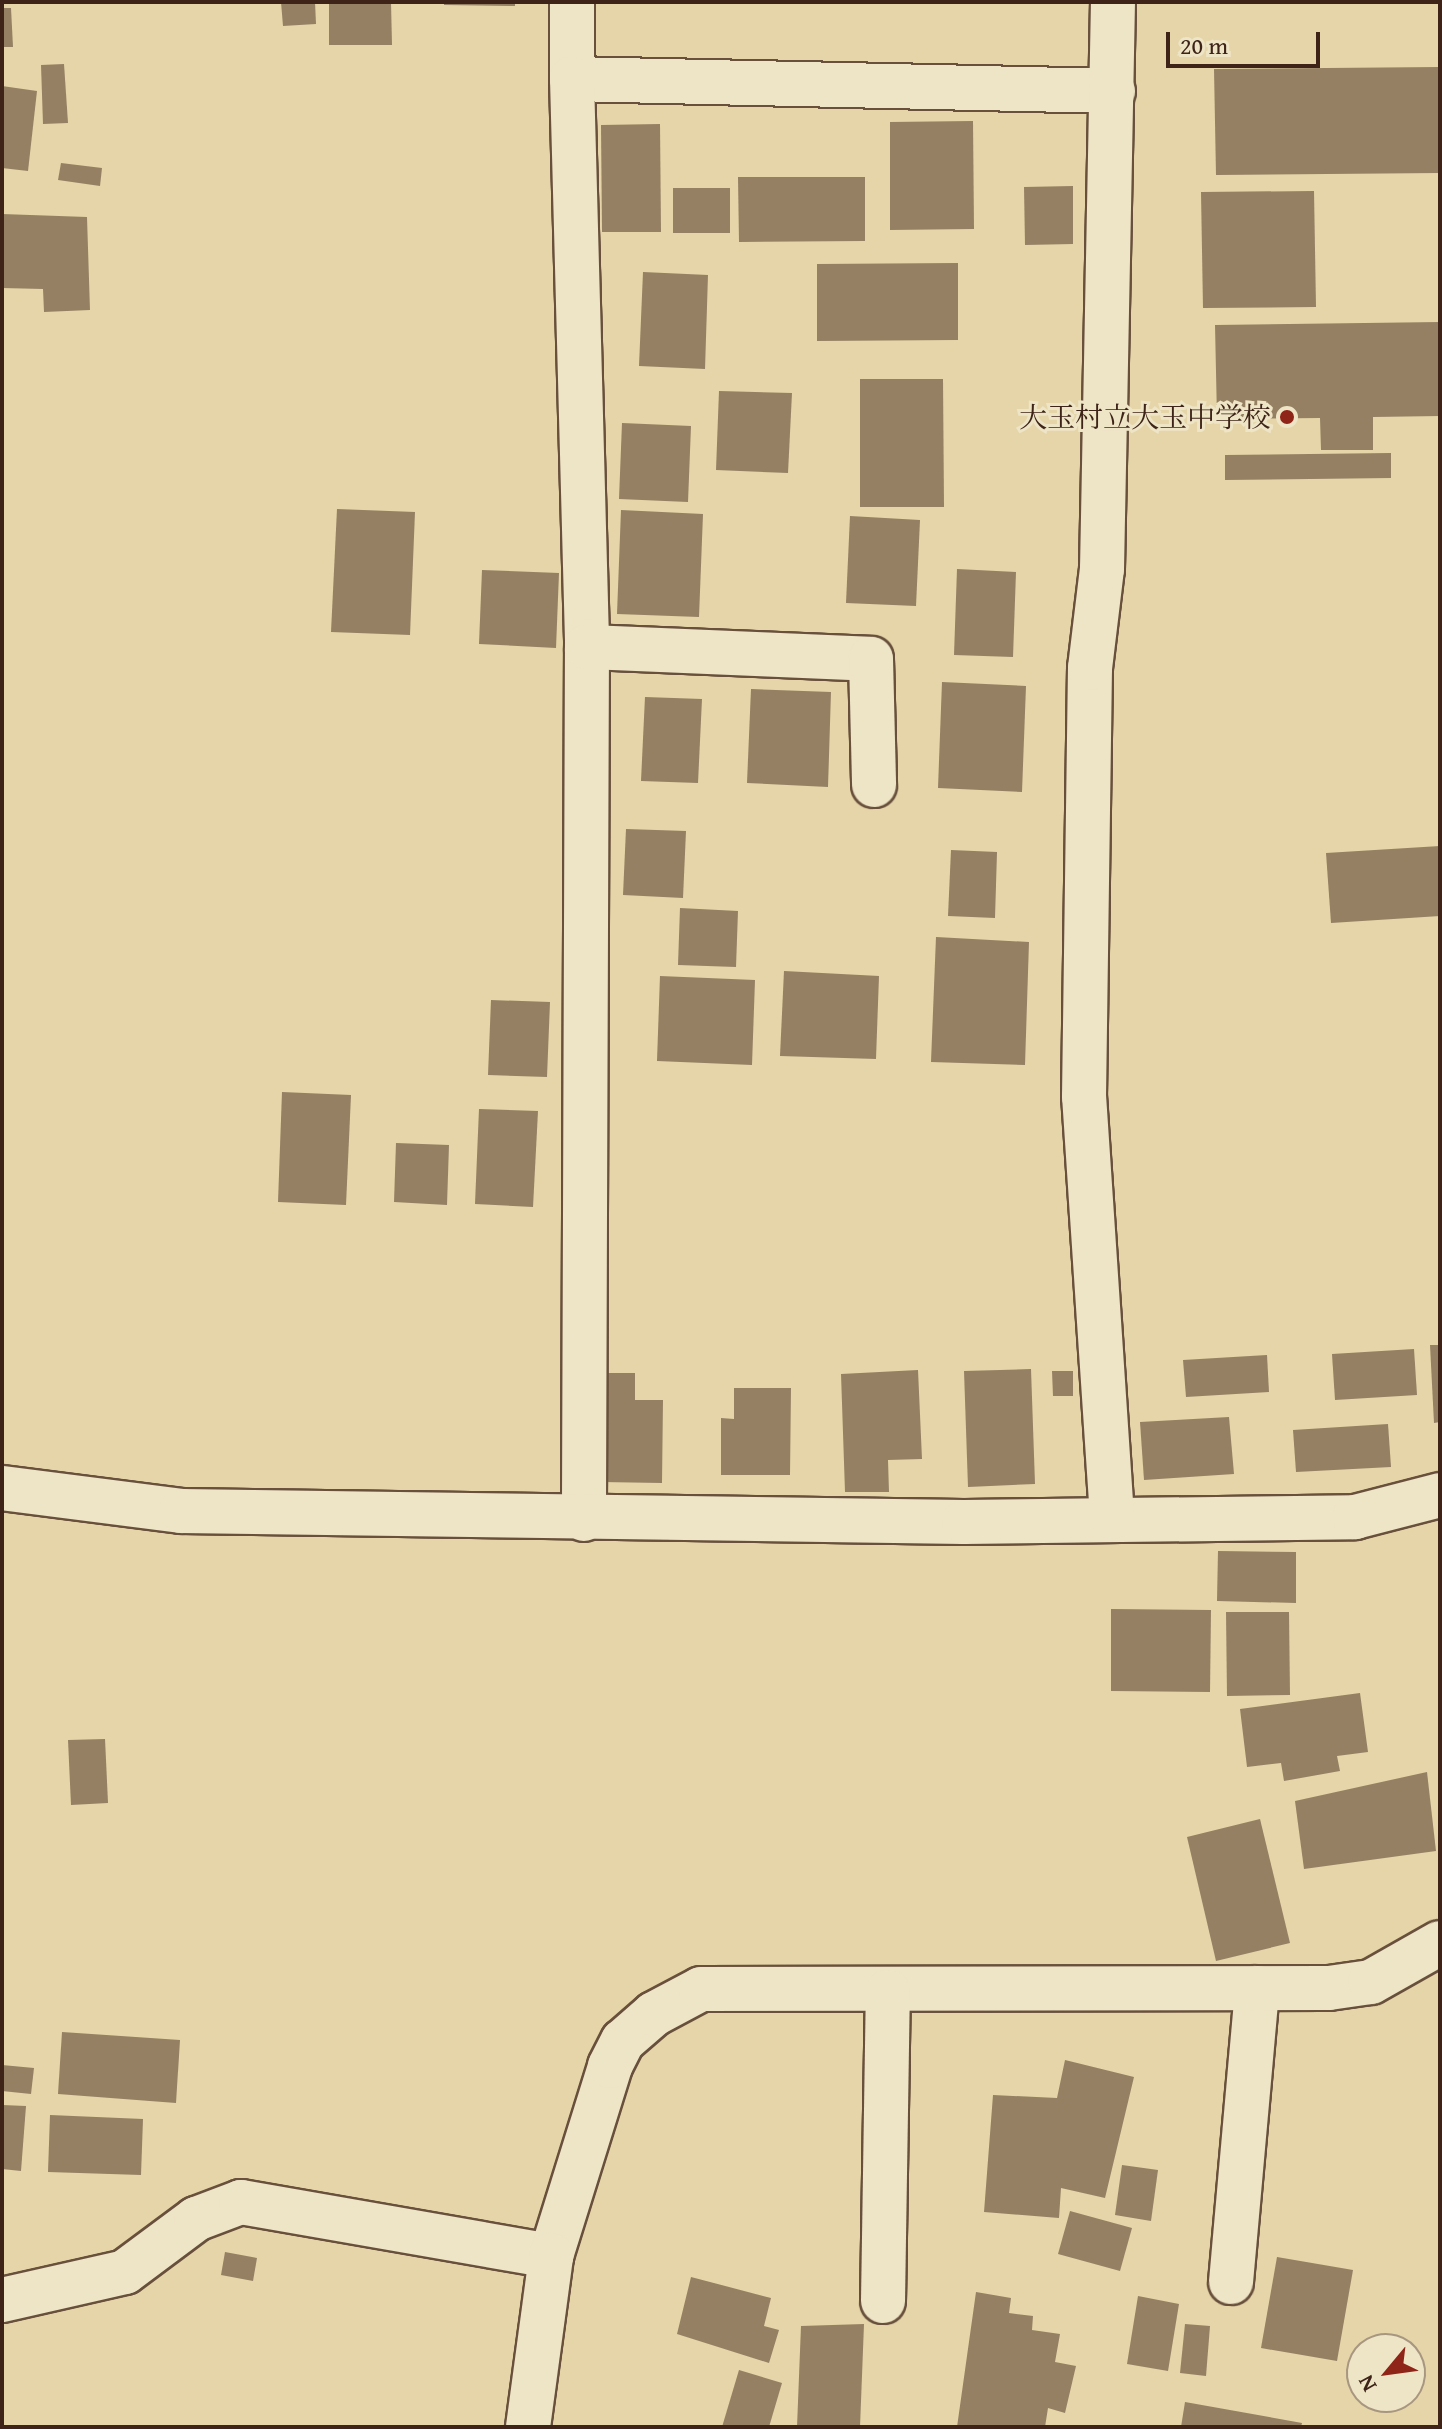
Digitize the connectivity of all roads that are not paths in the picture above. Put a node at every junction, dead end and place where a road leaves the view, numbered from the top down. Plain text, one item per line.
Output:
1 (572, 2) edge
2 (1113, 2) edge
3 (572, 79) junction
4 (1113, 91) junction
5 (587, 647) junction
6 (874, 785) dead end
7 (2, 1488) edge
8 (1440, 1495) edge
9 (1112, 1517) junction
10 (584, 1519) junction
11 (1440, 1943) edge
12 (1257, 1988) junction
13 (888, 1992) junction
14 (551, 2256) junction
15 (1231, 2282) dead end
16 (2, 2300) edge
17 (883, 2301) dead end
18 (528, 2427) edge

1 - 3 street
2 - 4 street
3 - 4 street
3 - 5 street
4 - 9 street
5 - 6 street
5 - 10 street
7 - 10 street
8 - 9 street
9 - 10 street
11 - 12 street
12 - 13 street
12 - 15 street
13 - 14 street
13 - 17 street
14 - 16 street
14 - 18 street

